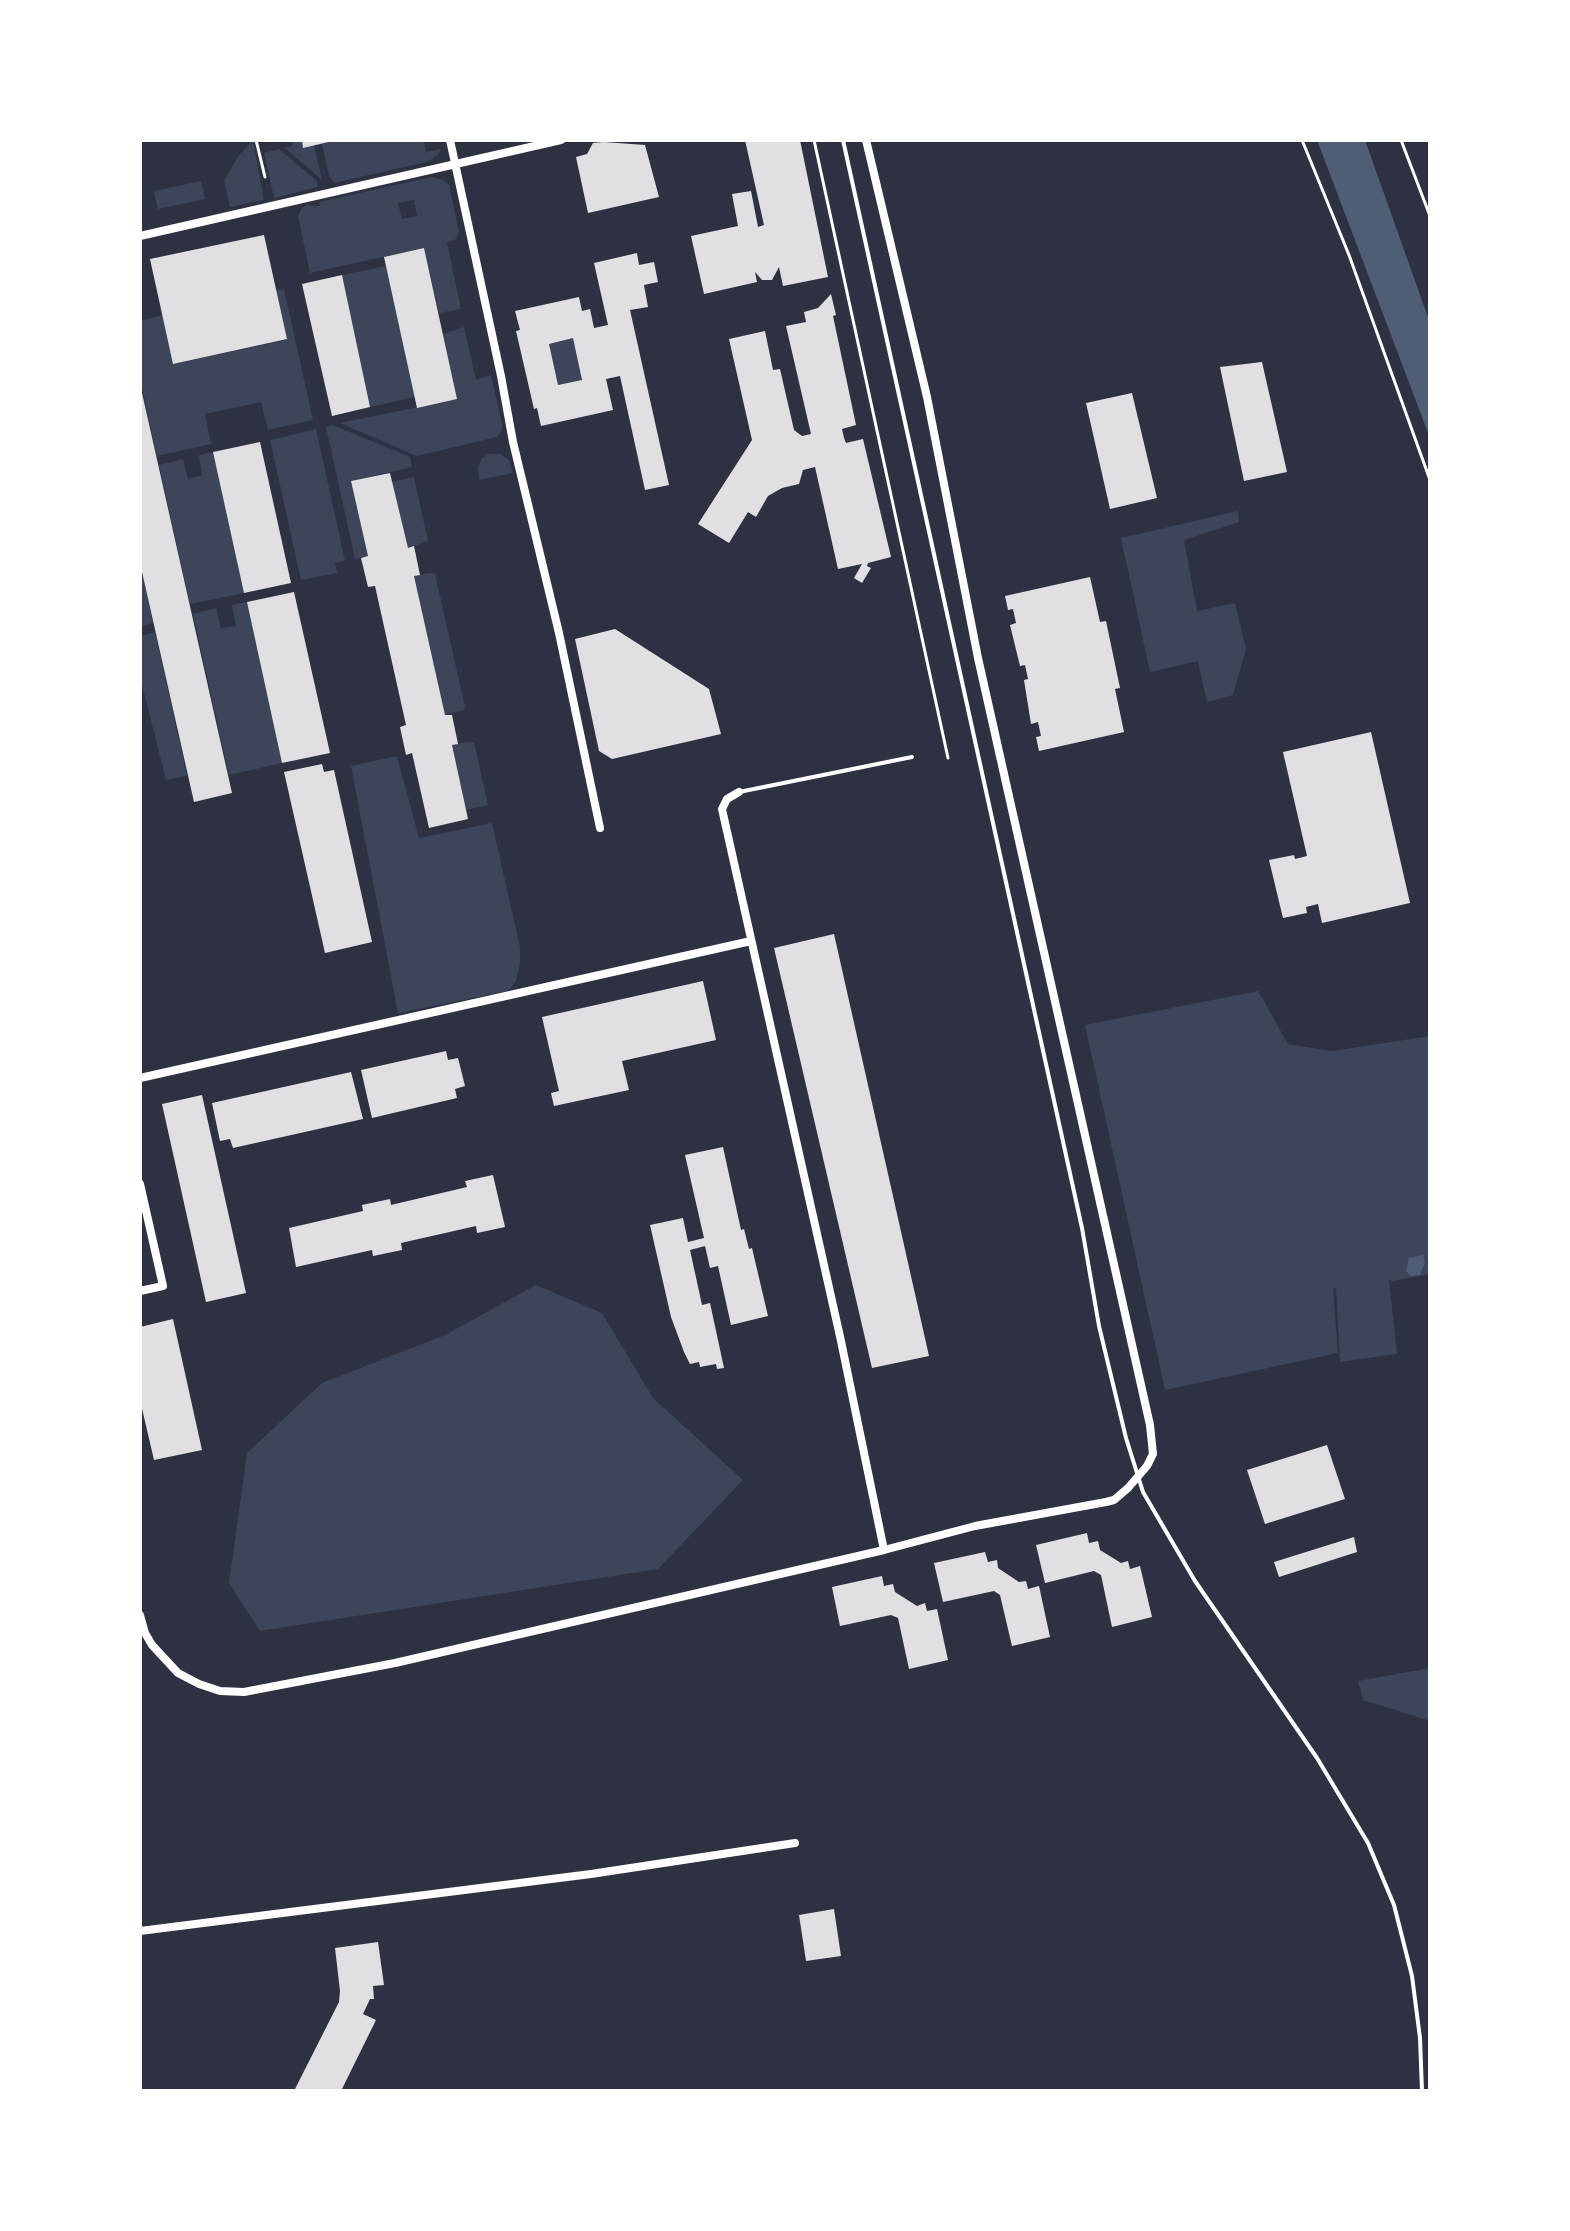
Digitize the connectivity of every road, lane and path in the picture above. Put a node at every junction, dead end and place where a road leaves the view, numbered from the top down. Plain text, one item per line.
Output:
1 (256, 140) edge
2 (450, 140) edge
3 (561, 140) edge
4 (814, 140) edge
5 (843, 140) edge
6 (866, 140) edge
7 (1302, 140) edge
8 (1401, 140) edge
9 (455, 164) junction
10 (265, 177) dead end
11 (1430, 216) edge
12 (140, 236) edge
13 (1430, 480) edge
14 (912, 757) dead end
15 (948, 758) dead end
16 (739, 792) joint
17 (600, 828) dead end
18 (751, 941) junction
19 (140, 1078) edge
20 (140, 1184) edge
21 (140, 1291) edge
22 (1139, 1478) junction
23 (884, 1550) junction
24 (140, 1615) edge
25 (795, 1843) dead end
26 (140, 1931) edge
27 (1422, 2091) edge

1 - 10 path
2 - 9 street
3 - 9 street
4 - 15 path
5 - 22 lane
6 - 22 street
7 - 13 path
8 - 11 path
9 - 12 street
9 - 17 street
14 - 16 lane
16 - 18 street
18 - 19 street
18 - 23 street
20 - 21 street
22 - 23 street
22 - 27 lane
23 - 24 street
25 - 26 street

